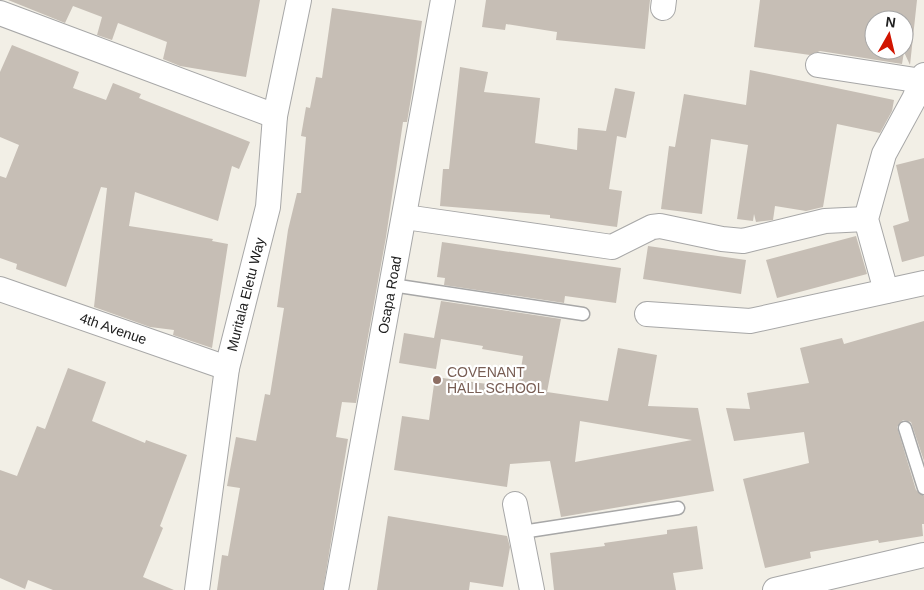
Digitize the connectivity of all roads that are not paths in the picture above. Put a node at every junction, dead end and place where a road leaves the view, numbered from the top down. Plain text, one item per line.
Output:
1 (299, 0) edge
2 (443, 0) edge
3 (0, 14) edge
4 (818, 64) dead end
5 (921, 88) edge
6 (276, 116) junction
7 (405, 217) junction
8 (866, 219) junction
9 (924, 283) edge
10 (392, 285) junction
11 (0, 289) edge
12 (886, 291) junction
13 (583, 314) dead end
14 (647, 314) dead end
15 (227, 368) junction
16 (905, 428) dead end
17 (924, 488) edge
18 (515, 504) dead end
19 (678, 508) dead end
20 (522, 532) junction
21 (924, 555) edge
22 (197, 590) edge
23 (336, 590) edge
24 (532, 590) edge
25 (775, 590) edge

1 - 6 street, Muritala Eletu Way
2 - 7 street, Osapa Road
3 - 6 street
4 - 5 street
5 - 8 street
6 - 15 street, Muritala Eletu Way
7 - 8 street
7 - 10 street, Osapa Road
8 - 12 street
9 - 12 street
10 - 13 lane
10 - 23 street, Osapa Road
11 - 15 street, 4th Avenue
12 - 14 street
15 - 22 street, Muritala Eletu Way
16 - 17 lane
18 - 20 street
19 - 20 lane
20 - 24 street
21 - 25 street

